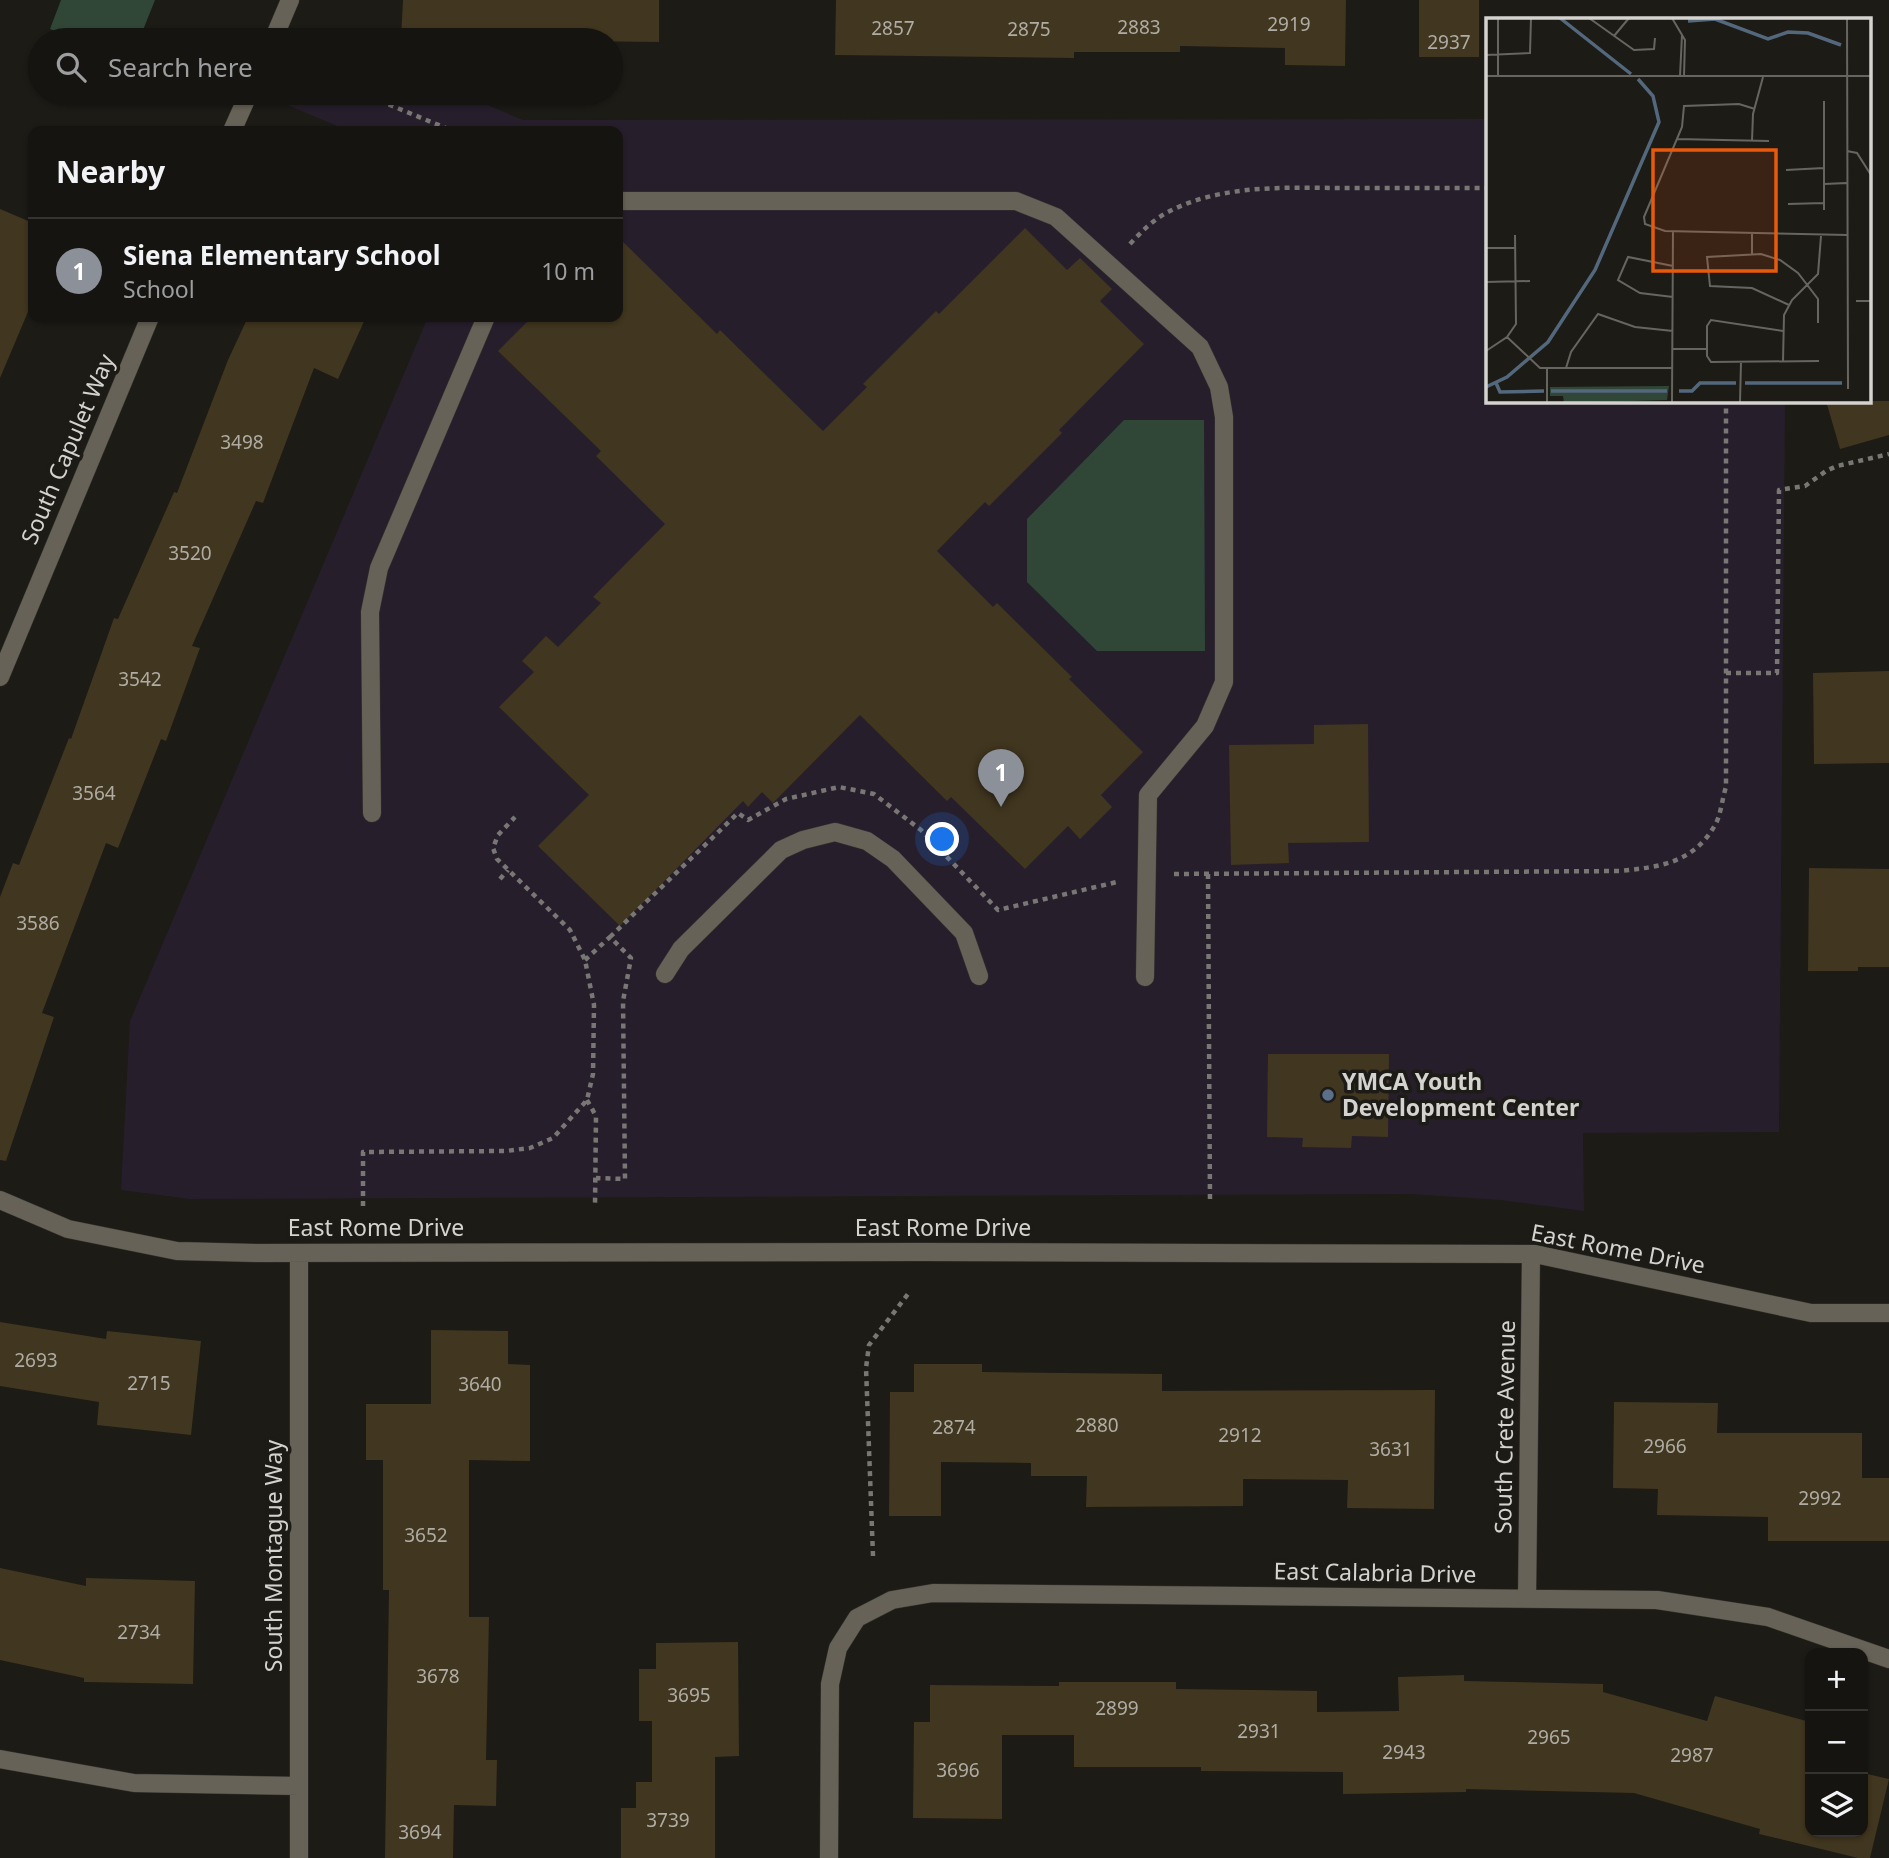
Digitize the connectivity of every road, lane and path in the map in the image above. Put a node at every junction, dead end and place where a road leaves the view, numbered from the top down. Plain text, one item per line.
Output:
1 (290, 0) edge
2 (278, 28) edge
3 (244, 105) edge
4 (390, 105) edge
5 (234, 126) edge
6 (441, 126) edge
7 (1486, 188) edge
8 (623, 201) edge
9 (1109, 265) junction
10 (148, 322) edge
11 (484, 322) edge
12 (1726, 402) edge
13 (1889, 454) edge
14 (1726, 673) junction
15 (0, 677) edge
16 (372, 813) dead end
17 (515, 817) dead end
18 (508, 870) junction
19 (1208, 874) junction
20 (1147, 875) junction
21 (500, 879) dead end
22 (585, 960) junction
23 (665, 974) dead end
24 (979, 976) dead end
25 (1145, 977) dead end
26 (587, 1100) junction
27 (596, 1178) junction
28 (0, 1200) edge
29 (1210, 1202) dead end
30 (363, 1206) dead end
31 (595, 1206) dead end
32 (299, 1253) junction
33 (1531, 1254) junction
34 (908, 1294) dead end
35 (1889, 1313) edge
36 (873, 1556) dead end
37 (1527, 1599) junction
38 (1889, 1659) edge
39 (0, 1759) edge
40 (299, 1786) junction
41 (299, 1858) edge
42 (829, 1858) edge

1 - 2 street
3 - 5 street
4 - 6 path
7 - 9 path
8 - 9 street
9 - 20 street
10 - 15 street, South Capulet Way
11 - 16 street
12 - 14 path
13 - 14 path
14 - 19 path
17 - 18 path
18 - 21 path
18 - 22 path
19 - 20 path
19 - 29 path
20 - 25 street
22 - 26 path
22 - 27 path
23 - 24 street
26 - 27 path
26 - 30 path
27 - 31 path
28 - 32 street, East Rome Drive
32 - 33 street, East Rome Drive
32 - 40 street, South Montague Way
33 - 35 street, East Rome Drive
33 - 37 street, South Crete Avenue
34 - 36 path
37 - 38 street, East Calabria Drive
37 - 42 street, East Calabria Drive
39 - 40 street
40 - 41 street, South Montague Way

